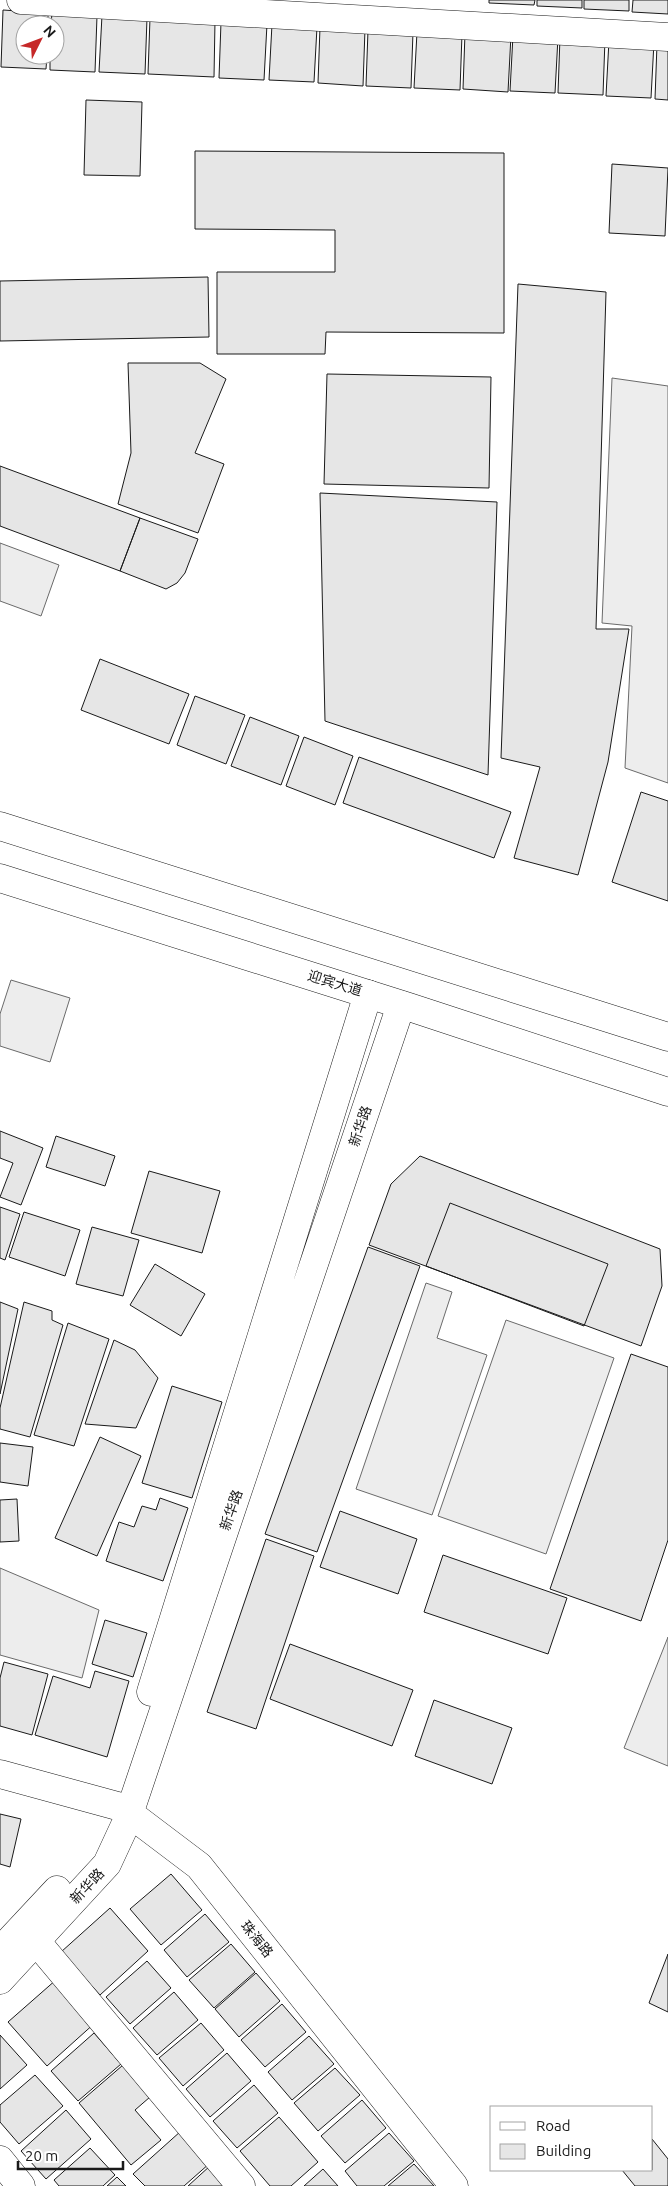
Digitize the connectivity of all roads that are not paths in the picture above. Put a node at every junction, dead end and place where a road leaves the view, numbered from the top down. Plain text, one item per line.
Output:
1 (21, 0) edge
2 (668, 37) edge
3 (0, 826) edge
4 (0, 878) edge
5 (368, 994) junction
6 (401, 1004) junction
7 (668, 1037) edge
8 (668, 1092) edge
9 (0, 1774) edge
10 (0, 1784) edge
11 (121, 1814) junction
12 (36, 1941) junction
13 (0, 1951) edge
14 (0, 1980) edge
15 (0, 2160) edge
16 (21, 2186) edge
17 (241, 2186) edge
18 (440, 2186) edge
19 (454, 2186) edge

1 - 2 street
3 - 7 street
4 - 5 street, 迎宾大道
5 - 6 street, 迎宾大道
5 - 11 street, 新华路
6 - 8 street, 迎宾大道
6 - 11 street, 新华路
9 - 11 street, 珠海路
10 - 11 street, 珠海路
11 - 12 street, 新华路
11 - 13 street, 新华路
11 - 18 street, 珠海路
11 - 19 street, 珠海路
12 - 14 street, 新华路
12 - 17 street
15 - 16 street

